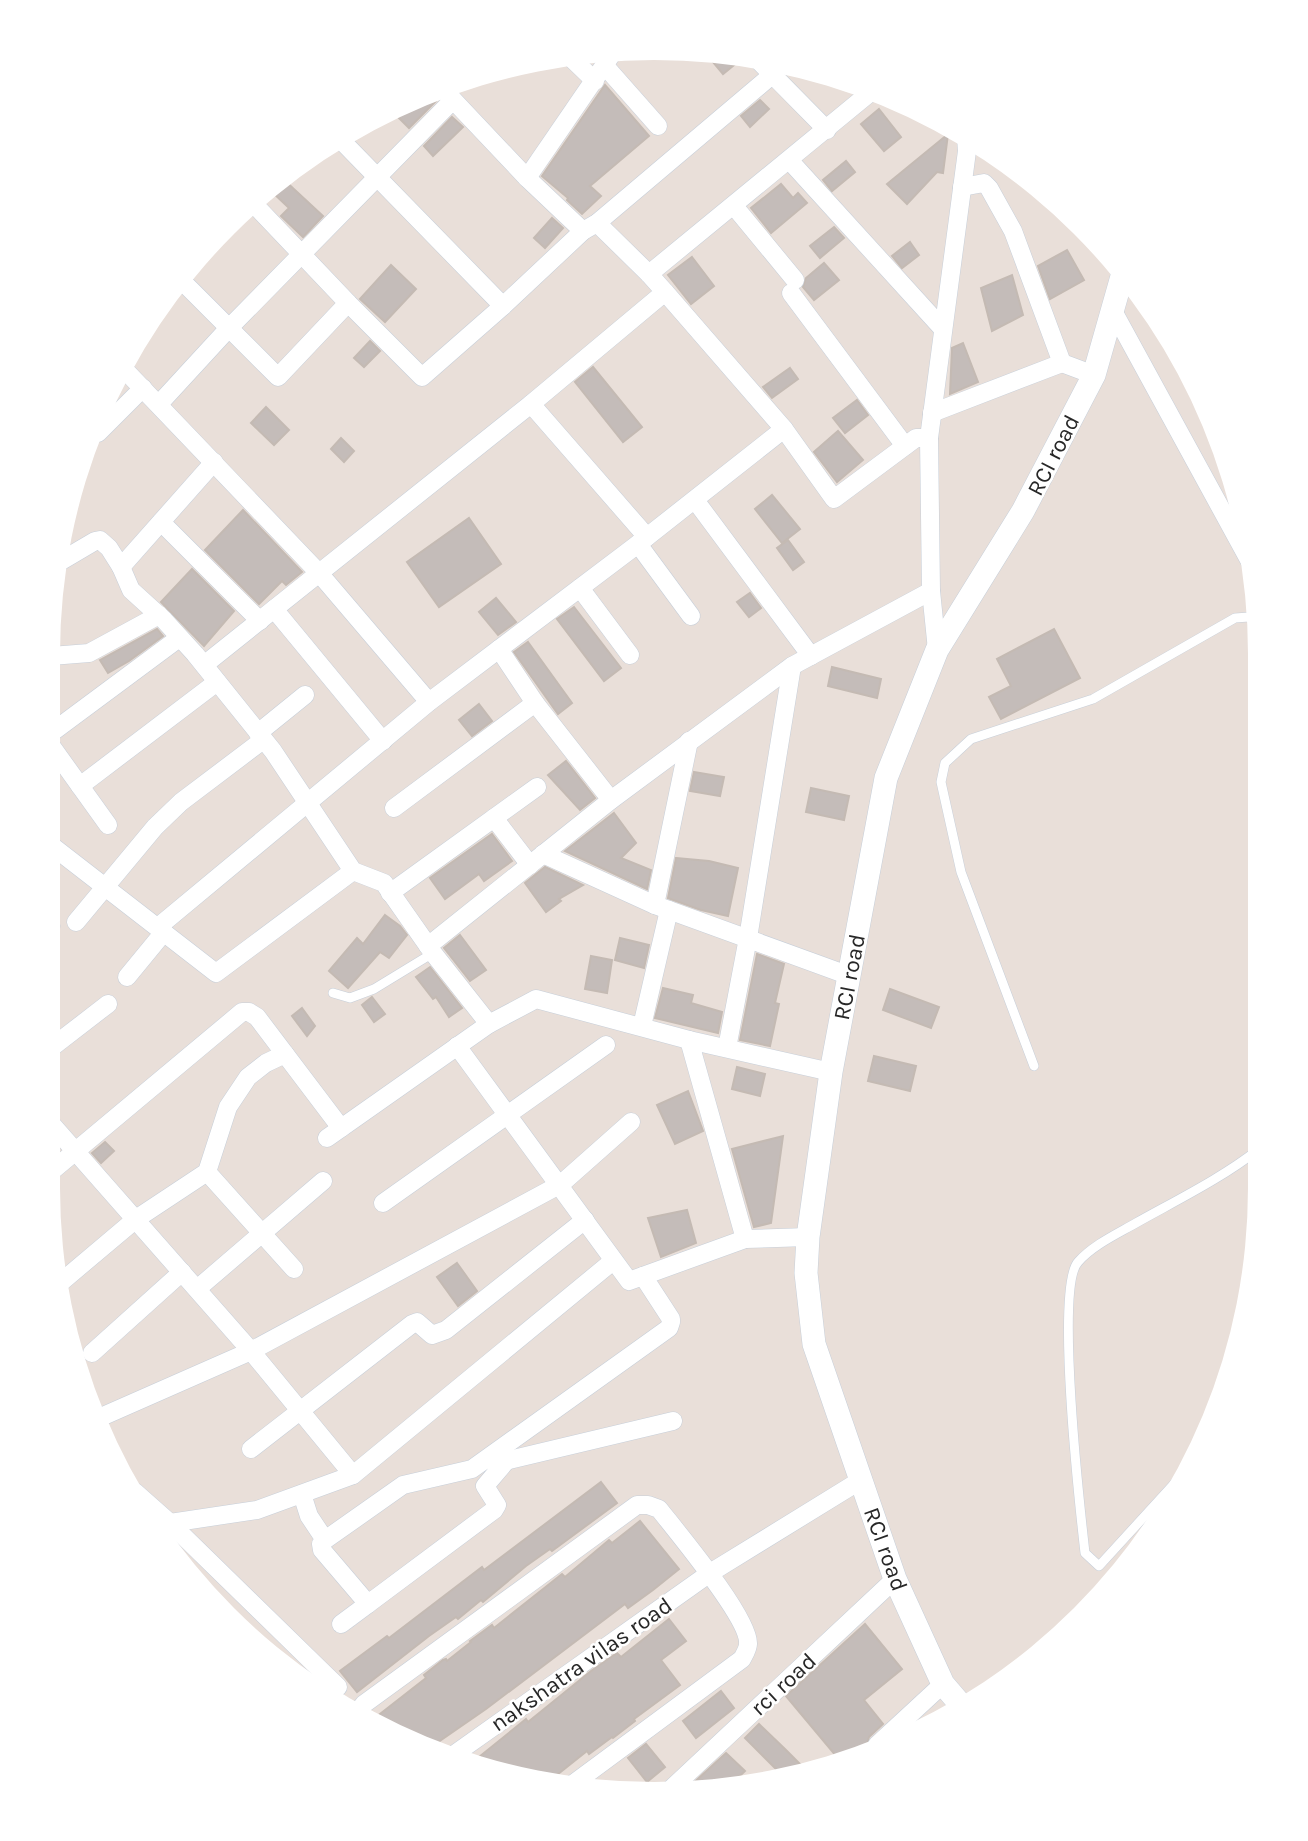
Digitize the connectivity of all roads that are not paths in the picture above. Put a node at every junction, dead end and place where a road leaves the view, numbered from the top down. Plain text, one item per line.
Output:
1 (611, 61) edge
2 (607, 62) edge
3 (578, 65) edge
4 (768, 71) edge
5 (772, 75) junction
6 (595, 81) junction
7 (449, 96) edge
8 (443, 98) edge
9 (864, 98) edge
10 (658, 126) dead end
11 (827, 130) junction
12 (346, 146) edge
13 (967, 149) edge
14 (790, 161) junction
15 (377, 177) junction
16 (527, 178) junction
17 (962, 187) junction
18 (734, 206) junction
19 (259, 210) edge
20 (590, 227) junction
21 (303, 254) junction
22 (649, 274) junction
23 (1120, 284) edge
24 (187, 286) edge
25 (665, 292) junction
26 (348, 303) junction
27 (503, 306) junction
28 (1112, 309) junction
29 (942, 328) junction
30 (228, 329) junction
31 (1062, 363) junction
32 (130, 375) edge
33 (1094, 375) junction
34 (143, 388) junction
35 (159, 404) junction
36 (531, 404) junction
37 (932, 413) junction
38 (105, 426) edge
39 (784, 429) junction
40 (929, 438) junction
41 (905, 446) junction
42 (214, 462) junction
43 (695, 500) junction
44 (161, 522) junction
45 (1233, 522) edge
46 (642, 541) junction
47 (68, 557) edge
48 (121, 567) junction
49 (320, 573) junction
50 (580, 588) junction
51 (931, 591) junction
52 (159, 615) junction
53 (267, 615) junction
54 (691, 616) dead end
55 (1247, 617) edge
56 (179, 638) junction
57 (499, 649) junction
58 (937, 650) junction
59 (60, 655) edge
60 (630, 655) dead end
61 (811, 656) junction
62 (204, 665) junction
63 (792, 666) junction
64 (217, 682) junction
65 (305, 695) dead end
66 (429, 702) junction
67 (535, 703) junction
68 (60, 728) edge
69 (260, 736) junction
70 (383, 741) junction
71 (689, 741) junction
72 (60, 757) edge
73 (80, 786) junction
74 (537, 787) dead end
75 (611, 800) junction
76 (307, 804) junction
77 (394, 808) dead end
78 (494, 818) junction
79 (108, 825) dead end
80 (60, 852) edge
81 (537, 860) junction
82 (353, 871) junction
83 (105, 886) junction
84 (390, 892) junction
85 (662, 908) junction
86 (76, 922) dead end
87 (161, 930) junction
88 (748, 939) junction
89 (431, 949) junction
90 (850, 976) junction
91 (127, 977) dead end
92 (333, 993) dead end
93 (108, 1004) dead end
94 (489, 1024) junction
95 (642, 1026) junction
96 (689, 1040) junction
97 (60, 1041) edge
98 (606, 1045) dead end
99 (457, 1046) junction
100 (727, 1048) junction
101 (285, 1054) junction
102 (1034, 1066) dead end
103 (831, 1072) junction
104 (508, 1113) junction
105 (631, 1122) dead end
106 (60, 1134) edge
107 (75, 1151) junction
108 (1248, 1157) edge
109 (60, 1164) edge
110 (207, 1172) junction
111 (323, 1181) dead end
112 (561, 1184) junction
113 (383, 1203) dead end
114 (136, 1219) junction
115 (585, 1220) junction
116 (260, 1233) junction
117 (808, 1237) junction
118 (745, 1239) junction
119 (613, 1261) junction
120 (294, 1269) dead end
121 (182, 1272) junction
122 (643, 1276) junction
123 (67, 1277) edge
124 (197, 1289) junction
125 (251, 1351) junction
126 (92, 1353) dead end
127 (301, 1411) junction
128 (105, 1415) edge
129 (673, 1421) dead end
130 (251, 1449) dead end
131 (507, 1460) junction
132 (472, 1469) junction
133 (353, 1475) junction
134 (861, 1480) junction
135 (302, 1494) junction
136 (1158, 1502) edge
137 (156, 1510) edge
138 (170, 1523) junction
139 (326, 1540) junction
140 (710, 1573) junction
141 (895, 1579) junction
142 (368, 1605) junction
143 (341, 1624) dead end
144 (943, 1684) junction
145 (338, 1687) dead end
146 (956, 1699) edge
147 (362, 1705) edge
148 (891, 1732) edge
149 (461, 1749) edge
150 (583, 1777) edge
151 (679, 1781) edge

1 - 10 street
2 - 6 street
3 - 6 street
4 - 5 street
5 - 11 street
5 - 20 street
6 - 16 street
7 - 16 street
8 - 15 street
9 - 11 street
11 - 14 street
12 - 15 street
13 - 17 street
14 - 18 street
14 - 29 street
15 - 21 street
15 - 27 street
16 - 20 street
17 - 29 street
17 - 31 street
18 - 22 street
18 - 41 street
19 - 21 street
20 - 22 street
20 - 27 street
21 - 26 street
21 - 30 street
22 - 25 street
23 - 28 street, RCI road
24 - 30 street
25 - 36 street
25 - 39 street
26 - 27 street
26 - 30 street
28 - 33 street, RCI road
28 - 45 street
29 - 37 street
30 - 35 street
31 - 33 street
31 - 37 street
32 - 34 street
33 - 58 street, RCI road
34 - 35 street
34 - 38 street
35 - 42 street
36 - 46 street
36 - 49 street
37 - 40 street
39 - 41 street
39 - 43 street
40 - 41 street
40 - 51 street
42 - 44 street
42 - 49 street
43 - 46 street
43 - 61 street
44 - 48 street
44 - 53 street
46 - 50 street
46 - 54 street
47 - 48 street
48 - 52 street
49 - 53 street
49 - 66 street
50 - 57 street
50 - 60 street
51 - 58 street
51 - 61 street
52 - 56 street
52 - 59 street
53 - 62 street
53 - 70 street
55 - 102 lane
56 - 62 street
56 - 68 street
57 - 66 street
57 - 67 street
58 - 90 street, RCI road
61 - 63 street
62 - 64 street
63 - 71 street
63 - 88 street
64 - 69 street
64 - 73 street
65 - 69 street
66 - 70 street
67 - 75 street
67 - 77 street
69 - 76 street
69 - 83 street
70 - 76 street
71 - 75 street
71 - 85 street
72 - 73 street
73 - 79 street
74 - 78 street
75 - 81 street
76 - 82 street
76 - 87 street
78 - 81 street
78 - 84 street
80 - 83 street
81 - 85 street
81 - 89 street
82 - 84 street
82 - 87 street
83 - 86 street
83 - 87 street
84 - 89 street
85 - 88 street
85 - 95 street
87 - 91 street
88 - 90 street
88 - 100 street
89 - 92 lane
89 - 94 street
90 - 103 street, RCI road
93 - 97 street
94 - 95 street
94 - 99 street
95 - 96 street
96 - 100 street
96 - 118 street
98 - 104 street
99 - 101 street
99 - 104 street
100 - 103 street
101 - 107 street
101 - 110 street
103 - 117 street, RCI road
104 - 112 street
104 - 113 street
105 - 112 street
106 - 107 street
107 - 109 street
107 - 114 street
108 - 136 lane
110 - 114 street
110 - 116 street
111 - 116 street
112 - 115 street
112 - 125 street
114 - 121 street
114 - 123 street
115 - 119 street
115 - 127 street
116 - 120 street
116 - 124 street
117 - 118 street
117 - 134 street, RCI road
118 - 122 street
119 - 122 street
119 - 133 street
121 - 124 street
121 - 126 street
122 - 132 street
124 - 125 street
125 - 127 street
125 - 128 street
127 - 130 street
127 - 133 street
129 - 131 street
131 - 132 street
131 - 142 street
132 - 139 street
133 - 135 street
134 - 140 street
134 - 141 street, RCI road
135 - 138 street
135 - 139 street
137 - 138 street
138 - 145 street
139 - 142 street
140 - 147 street
140 - 149 street, nakshatra vilas road
140 - 150 street
141 - 144 street, RCI road
141 - 151 street, rci road
142 - 143 street
144 - 146 street, RCI road
144 - 148 street

